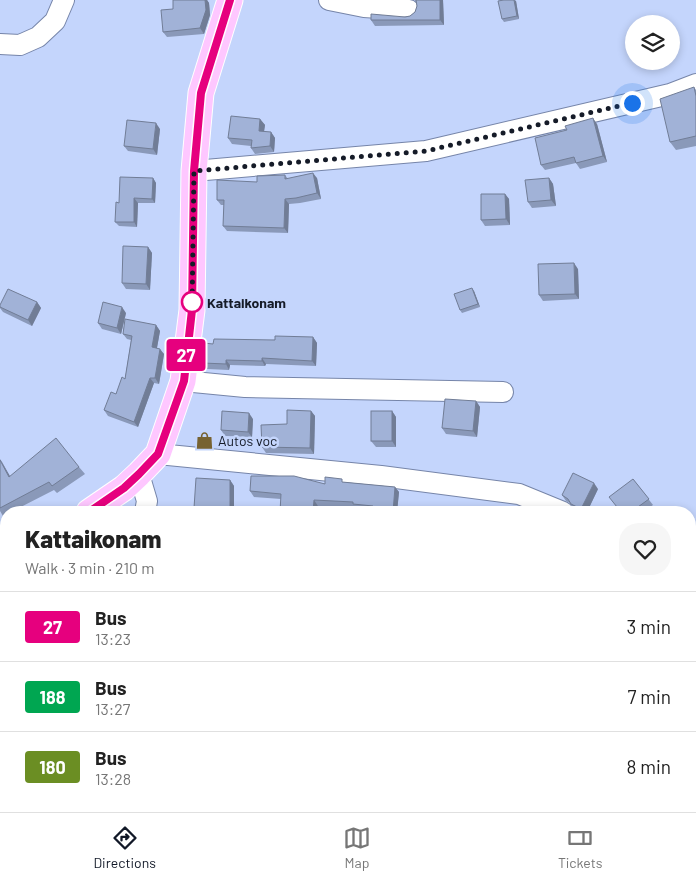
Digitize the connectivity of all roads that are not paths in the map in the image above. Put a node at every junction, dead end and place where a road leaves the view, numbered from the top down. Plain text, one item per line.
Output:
1 (64, 0) edge
2 (230, 0) edge
3 (329, 0) edge
4 (409, 10) dead end
5 (0, 44) edge
6 (696, 84) edge
7 (194, 171) junction
8 (184, 381) junction
9 (503, 392) dead end
10 (158, 454) junction
11 (139, 474) junction
12 (98, 506) edge
13 (146, 506) edge
14 (548, 506) edge

1 - 5 street
2 - 7 main road
3 - 4 street
6 - 7 street
7 - 8 main road
8 - 9 street
8 - 10 main road
10 - 11 main road
10 - 14 street
11 - 12 main road
11 - 13 street

